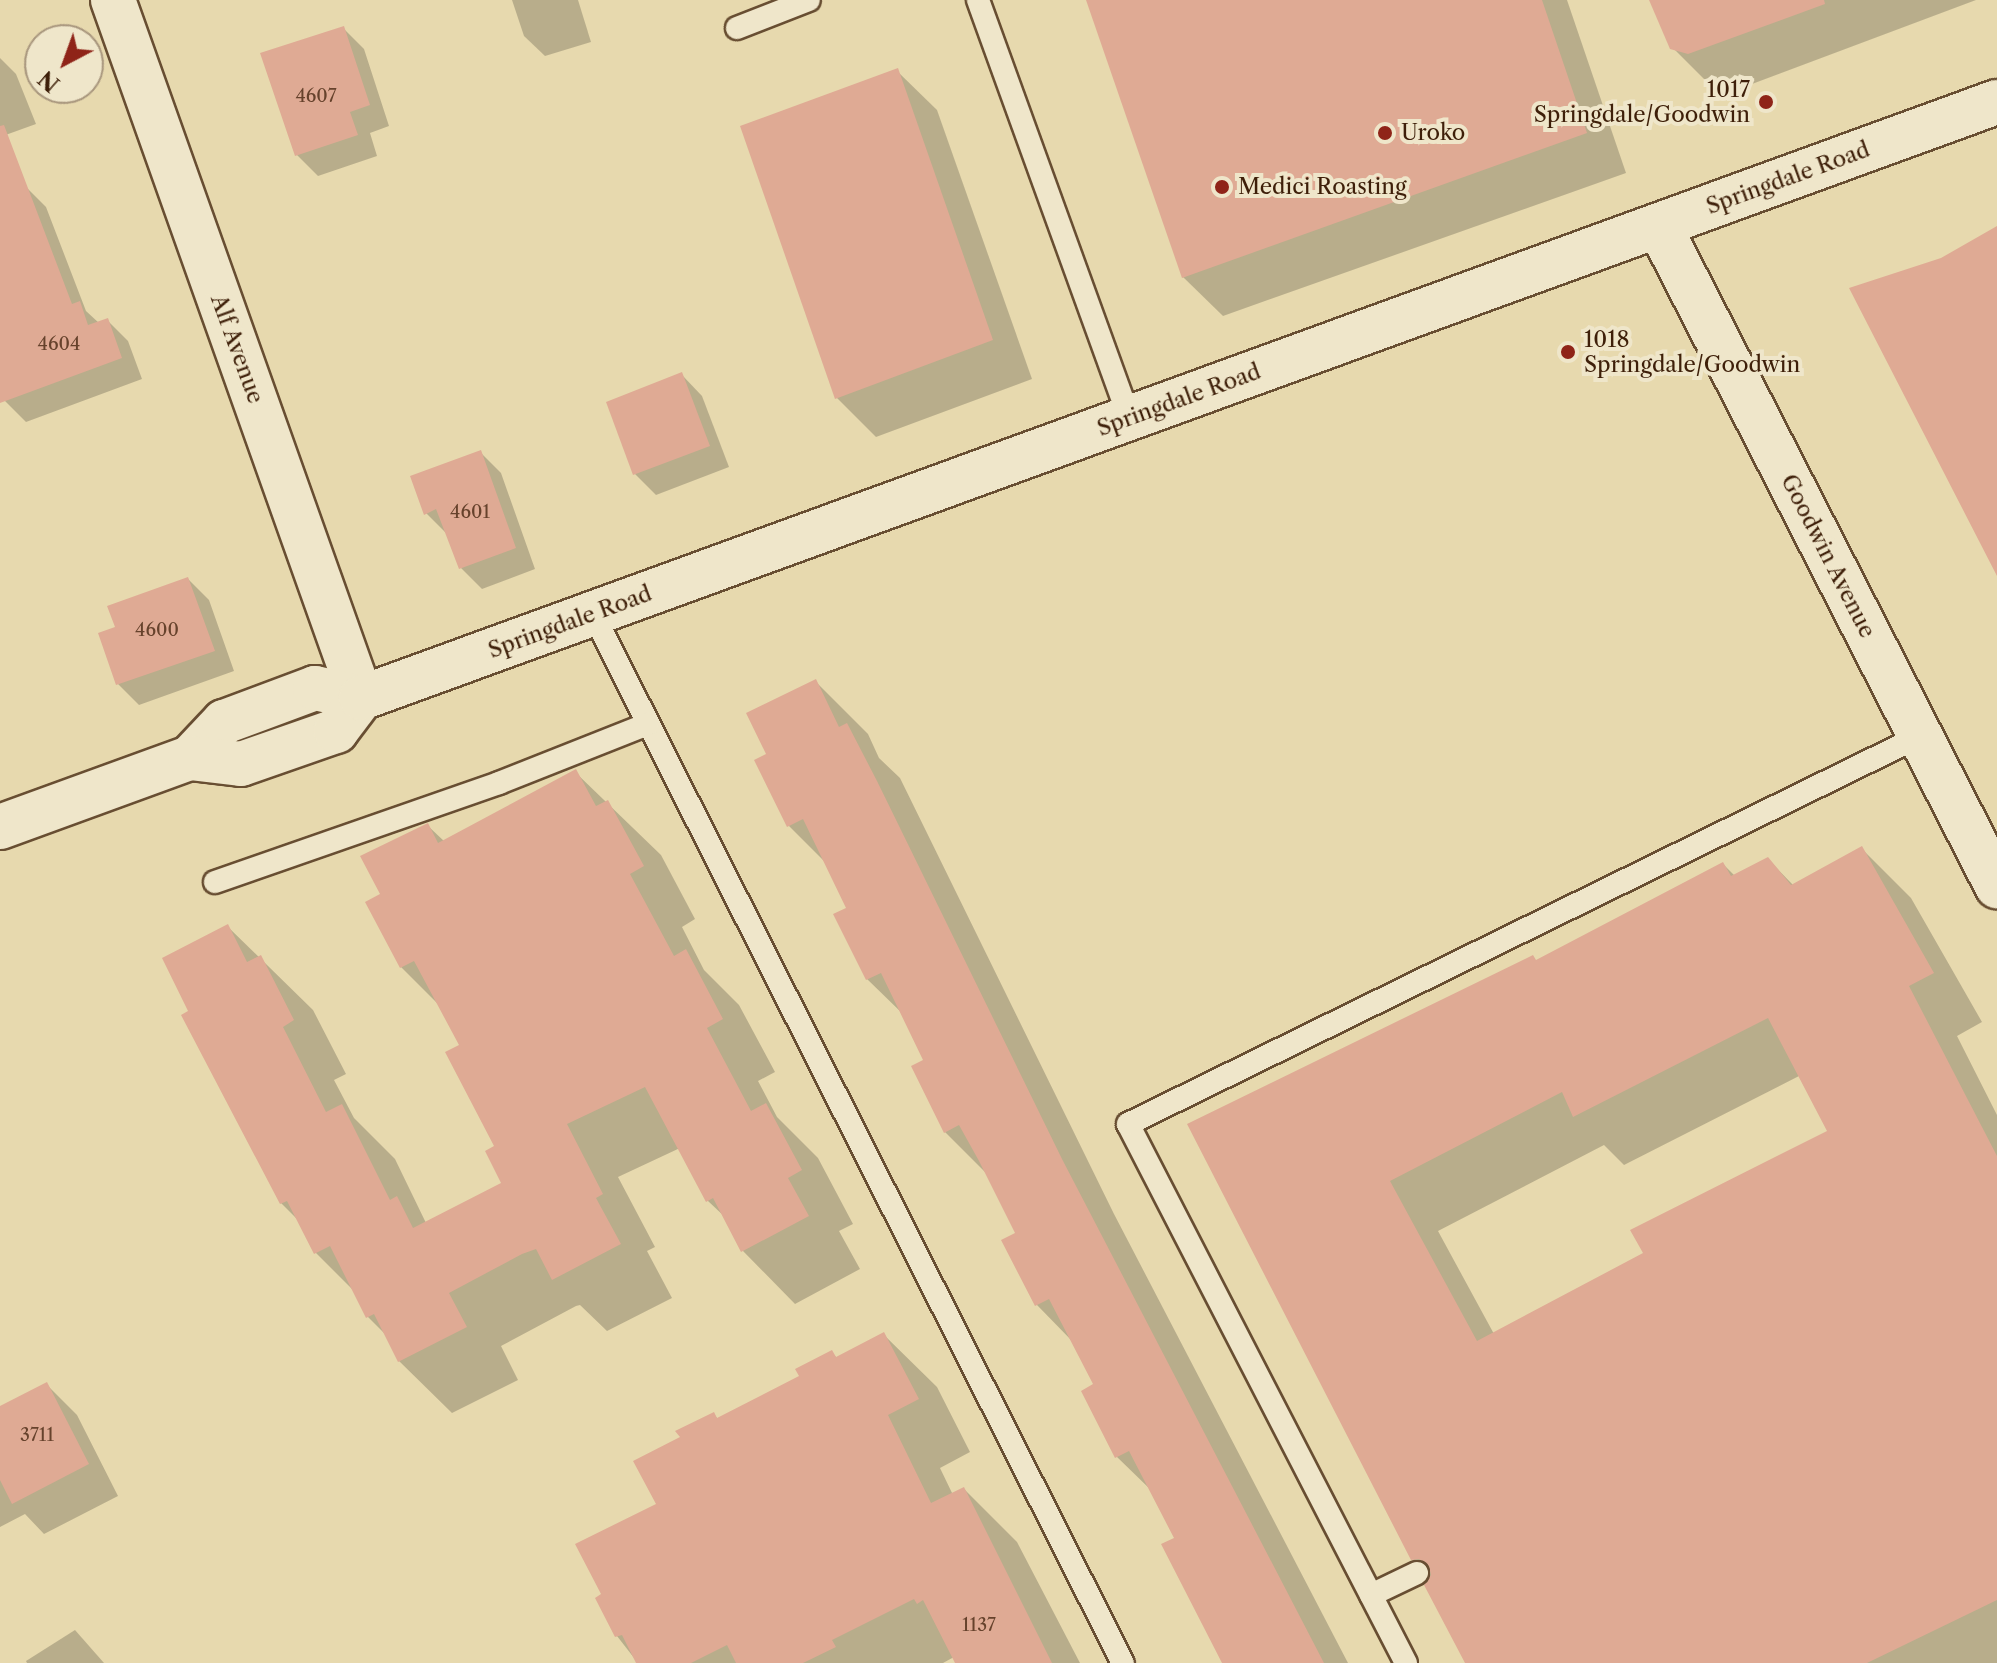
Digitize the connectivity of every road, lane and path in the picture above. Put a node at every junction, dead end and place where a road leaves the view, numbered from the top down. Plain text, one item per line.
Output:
1 (113, 0) edge
2 (809, 0) edge
3 (978, 0) edge
4 (737, 28) dead end
5 (1997, 102) edge
6 (1659, 226) junction
7 (1129, 418) junction
8 (593, 614) junction
9 (361, 698) junction
10 (648, 724) junction
11 (1920, 736) junction
12 (0, 827) edge
13 (215, 882) dead end
14 (1997, 886) edge
15 (1417, 1573) dead end
16 (1371, 1595) junction
17 (1123, 1663) edge
18 (1406, 1663) edge

1 - 9 main road, Alf Avenue
2 - 4 lane
3 - 7 lane
5 - 6 main road, Springdale Road
6 - 7 main road, Springdale Road
6 - 11 main road, Goodwin Avenue
7 - 8 main road, Springdale Road
8 - 9 main road, Springdale Road
8 - 10 lane
9 - 12 main road
10 - 13 lane
10 - 17 lane
11 - 14 main road, Goodwin Avenue
11 - 16 lane
15 - 16 lane
16 - 18 lane

